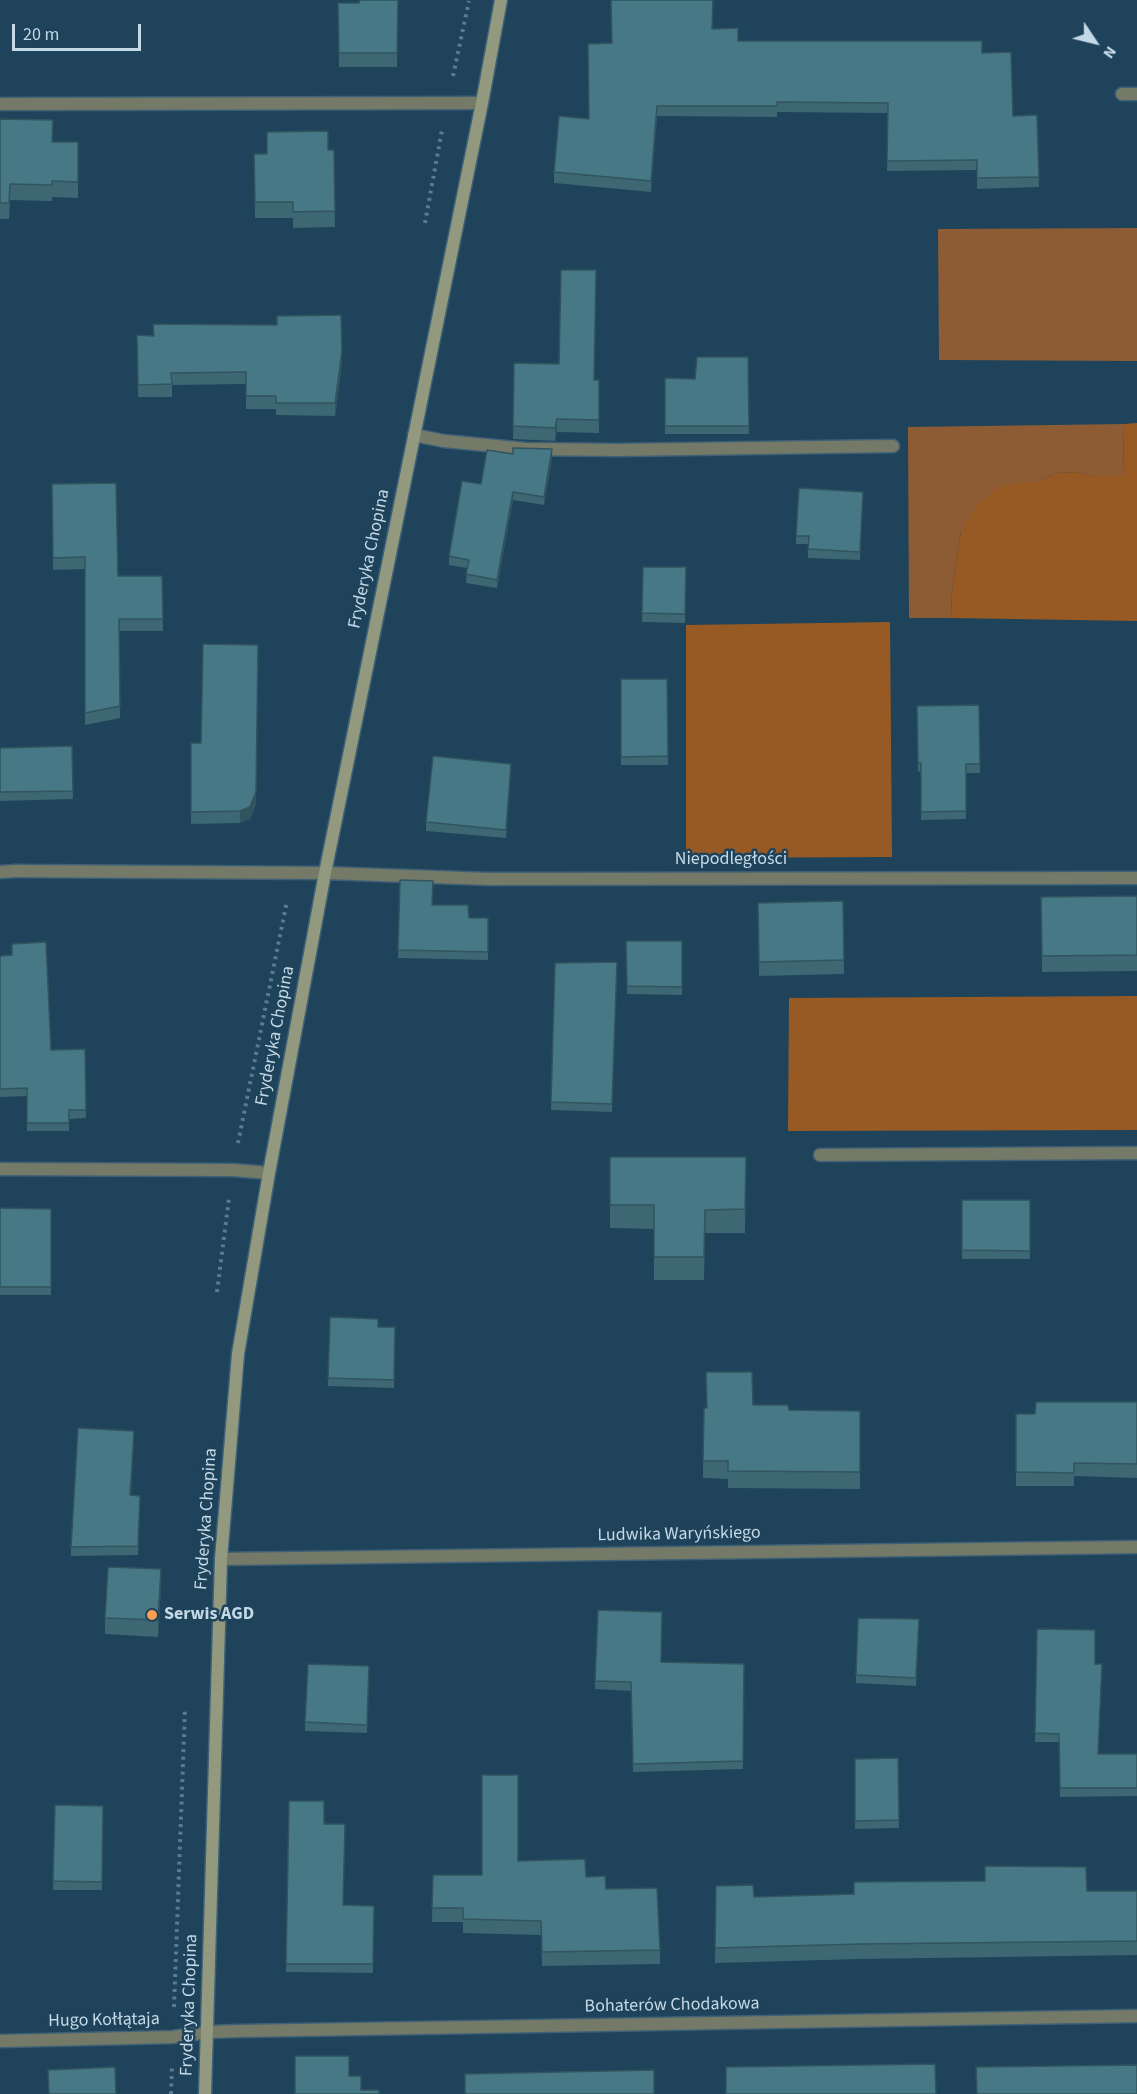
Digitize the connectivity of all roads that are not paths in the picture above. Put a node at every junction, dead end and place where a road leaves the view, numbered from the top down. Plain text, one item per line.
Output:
1 (501, 0) edge
2 (1122, 94) dead end
3 (1137, 94) edge
4 (482, 103) junction
5 (0, 104) edge
6 (414, 435) junction
7 (893, 446) dead end
8 (0, 872) edge
9 (325, 873) junction
10 (1137, 878) edge
11 (1137, 1153) edge
12 (820, 1155) dead end
13 (0, 1169) edge
14 (269, 1173) junction
15 (1137, 1547) edge
16 (221, 1559) junction
17 (1137, 2016) edge
18 (208, 2032) junction
19 (0, 2041) edge
20 (205, 2094) edge

1 - 4 main road, Fryderyka Chopina
2 - 3 street
4 - 5 street
4 - 6 main road, Fryderyka Chopina
6 - 7 street
6 - 9 main road, Fryderyka Chopina
8 - 9 street, Niepodległości
9 - 10 street, Niepodległości
9 - 14 main road, Fryderyka Chopina
11 - 12 street
13 - 14 street
14 - 16 main road, Fryderyka Chopina
15 - 16 street, Ludwika Waryńskiego
16 - 18 main road, Fryderyka Chopina
17 - 18 street, Bohaterów Chodakowa
18 - 19 street, Hugo Kołłątaja
18 - 20 main road, Fryderyka Chopina

